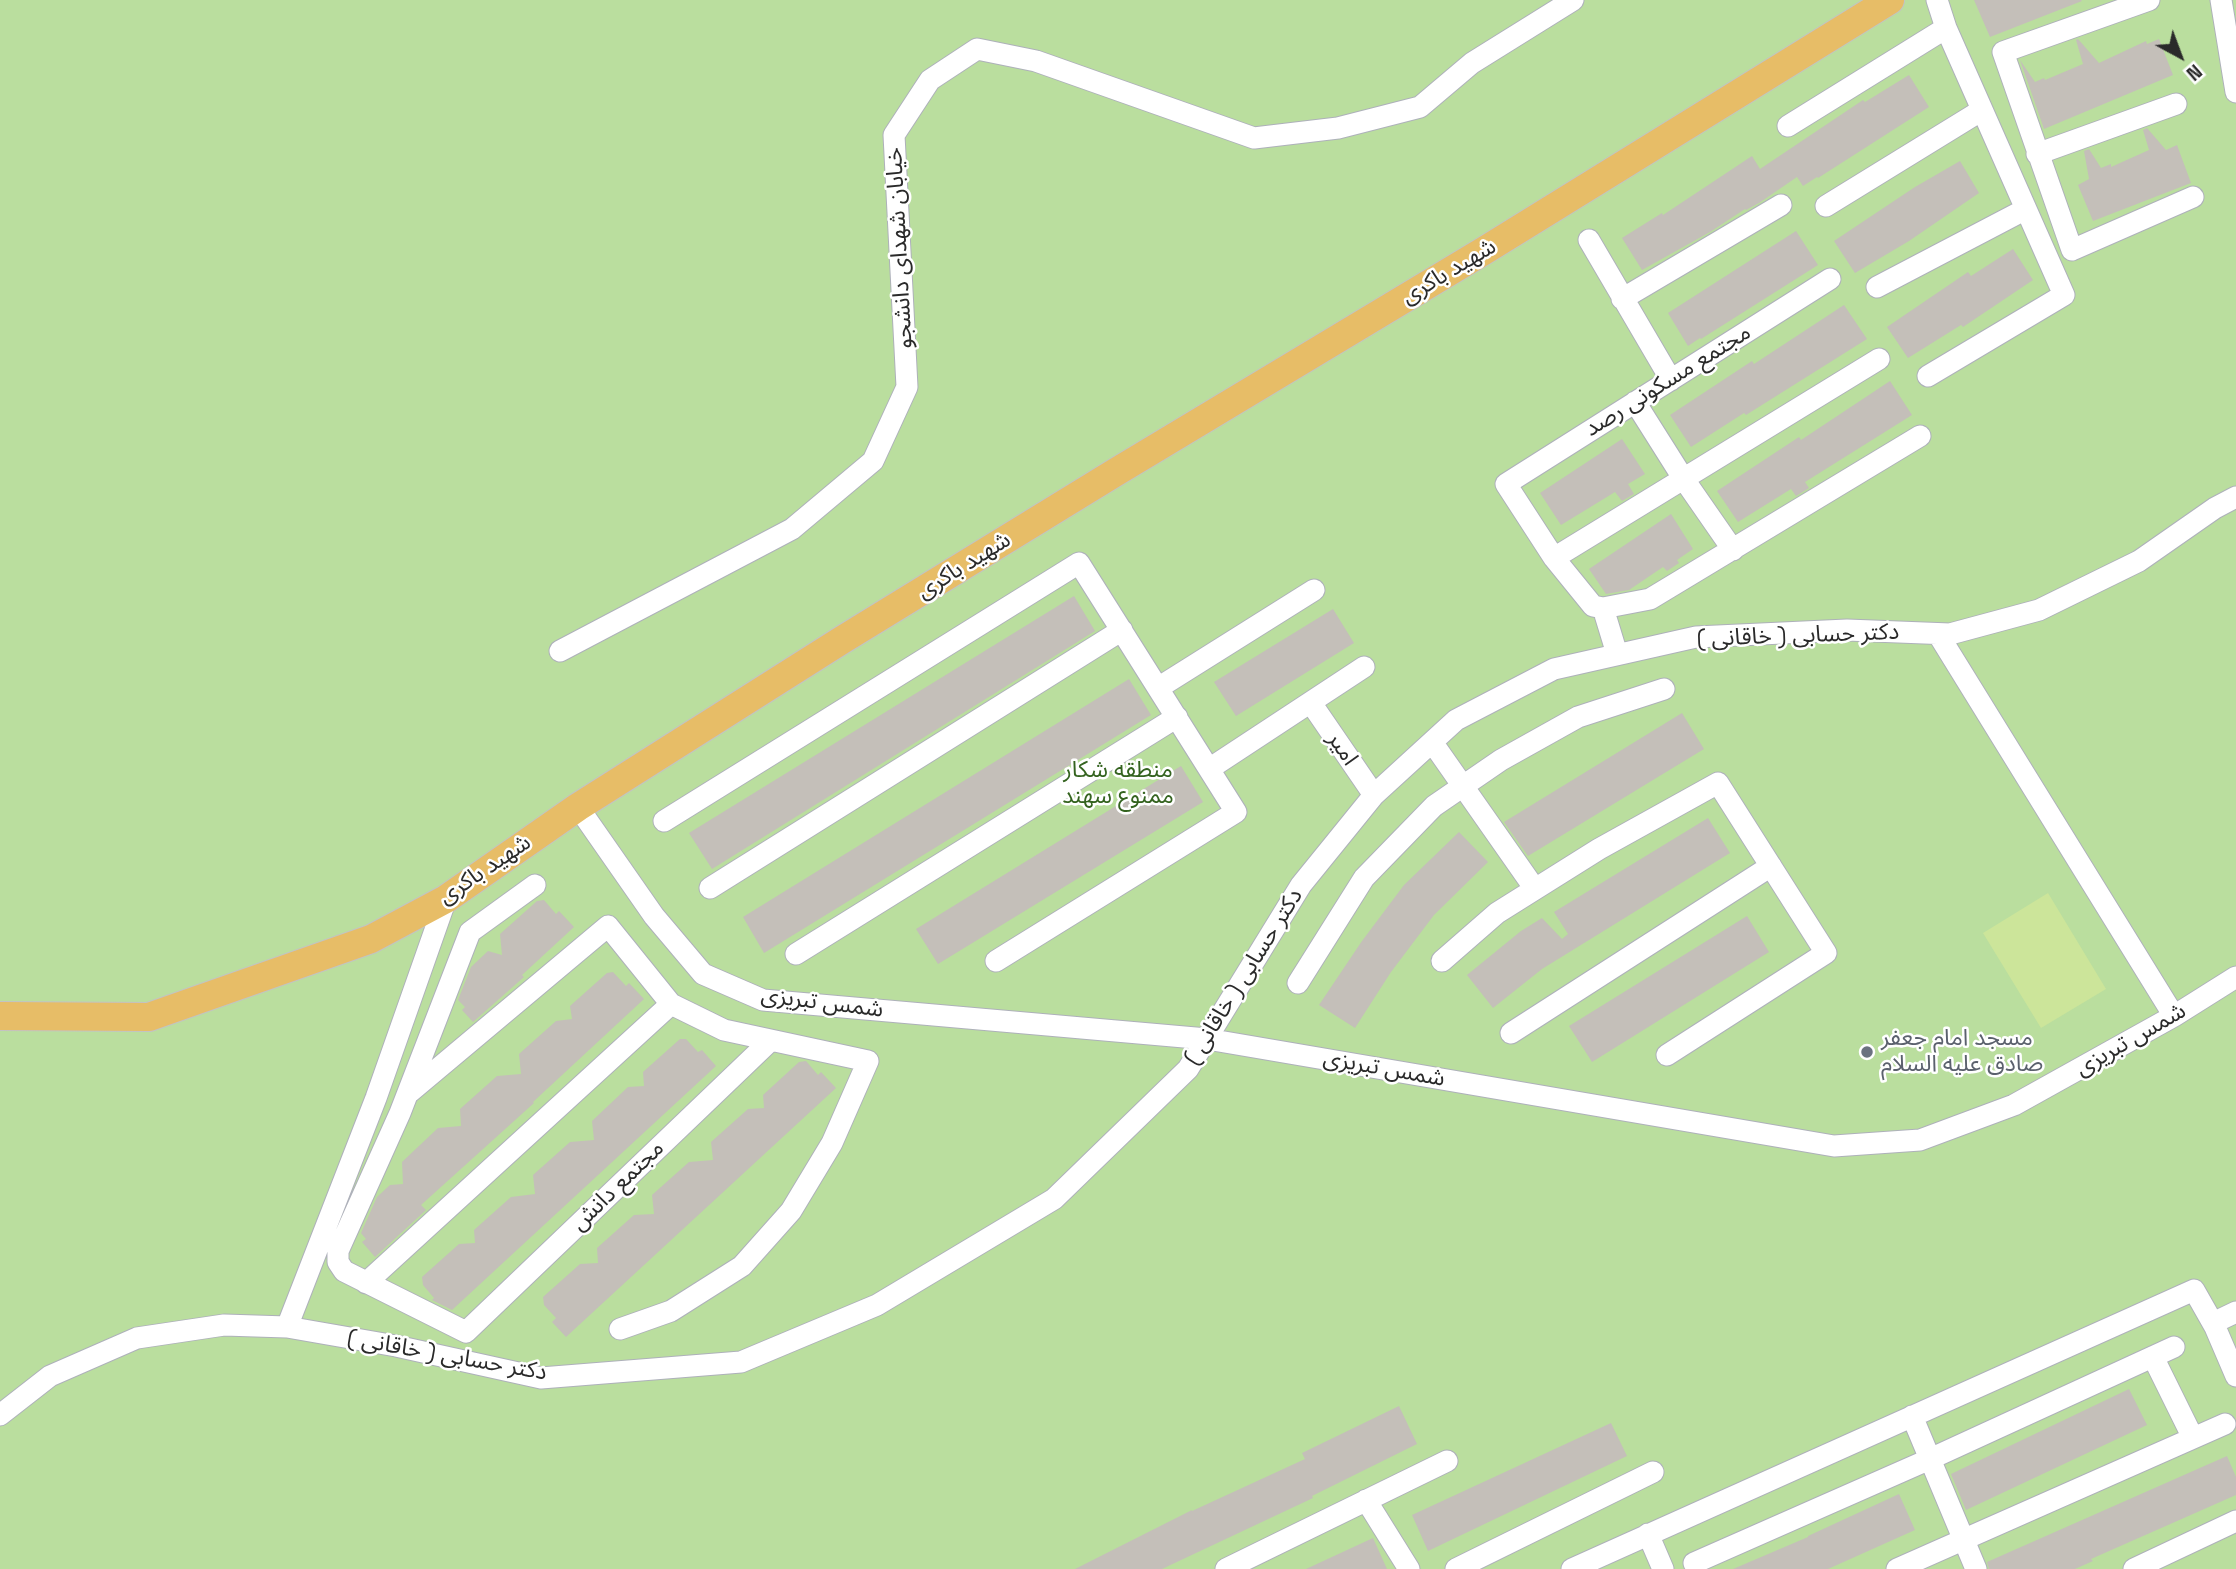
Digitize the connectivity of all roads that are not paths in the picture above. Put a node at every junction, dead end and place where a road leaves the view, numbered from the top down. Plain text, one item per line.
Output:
1 (1573, 0) edge
2 (1890, 0) edge
3 (1937, 0) edge
4 (2149, 0) edge
5 (2227, 9) edge
6 (1946, 28) junction
7 (2236, 92) edge
8 (2176, 104) dead end
9 (1982, 110) junction
10 (1788, 126) dead end
11 (2037, 154) junction
12 (2193, 197) dead end
13 (1782, 205) dead end
14 (1826, 206) dead end
15 (2026, 209) junction
16 (1589, 240) dead end
17 (1830, 279) dead end
18 (1877, 287) dead end
19 (1622, 299) junction
20 (1879, 359) dead end
21 (1928, 376) dead end
22 (1671, 380) junction
23 (1635, 402) junction
24 (1920, 436) dead end
25 (1683, 478) junction
26 (2236, 497) edge
27 (1734, 550) junction
28 (1554, 558) junction
29 (1314, 590) dead end
30 (1603, 608) junction
31 (1122, 630) junction
32 (1938, 634) junction
33 (560, 651) dead end
34 (1618, 654) junction
35 (1364, 667) dead end
36 (1158, 688) junction
37 (1664, 689) dead end
38 (1311, 703) junction
39 (1177, 717) junction
40 (1432, 741) junction
41 (1209, 769) junction
42 (1464, 786) junction
43 (1374, 795) junction
44 (578, 807) junction
45 (664, 821) dead end
46 (1771, 866) junction
47 (534, 885) dead end
48 (710, 888) dead end
49 (1535, 890) junction
50 (446, 899) junction
51 (796, 954) dead end
52 (996, 961) dead end
53 (1442, 961) dead end
54 (2236, 977) edge
55 (1298, 983) dead end
56 (671, 1004) junction
57 (0, 1016) edge
58 (2174, 1016) junction
59 (1511, 1033) dead end
60 (1208, 1039) junction
61 (770, 1041) junction
62 (1667, 1055) dead end
63 (376, 1098) junction
64 (403, 1104) junction
65 (366, 1283) junction
66 (2236, 1311) edge
67 (2213, 1323) junction
68 (287, 1327) junction
69 (620, 1329) dead end
70 (2174, 1347) dead end
71 (2153, 1357) junction
72 (2236, 1376) edge
73 (0, 1415) edge
74 (1912, 1416) junction
75 (2225, 1424) dead end
76 (2193, 1438) junction
77 (1930, 1459) junction
78 (1447, 1461) dead end
79 (1653, 1472) dead end
80 (1366, 1500) junction
81 (2236, 1521) edge
82 (1648, 1534) junction
83 (1964, 1539) junction
84 (1694, 1563) dead end
85 (1226, 1569) edge
86 (1409, 1569) edge
87 (1456, 1569) edge
88 (1572, 1569) edge
89 (1663, 1569) edge
90 (1897, 1569) edge
91 (1976, 1569) edge
92 (2134, 1569) edge

1 - 33 street, خیابان شهدای دانشجو
2 - 44 main road, شهید باکری
3 - 6 street
4 - 11 street
5 - 7 street
6 - 9 street
6 - 10 street
8 - 11 street
9 - 14 street
9 - 15 street
11 - 12 street
13 - 19 street
15 - 18 street
15 - 21 street
16 - 19 street
17 - 22 street, مجتمع مسکونی رصد
19 - 22 street
20 - 25 street
22 - 23 street, مجتمع مسکونی رصد
23 - 25 street
23 - 28 street, مجتمع مسکونی رصد
24 - 27 street
25 - 27 street
25 - 28 street
26 - 32 street, دکتر حسابی ( خاقانی )
27 - 30 street
28 - 30 street
29 - 36 street
30 - 34 street
31 - 36 street
31 - 45 street
31 - 48 street
32 - 34 street, دکتر حسابی ( خاقانی )
32 - 58 street
34 - 40 street, دکتر حسابی ( خاقانی )
35 - 38 street
36 - 39 street
37 - 42 street
38 - 41 street
38 - 43 street, امیر
39 - 41 street
39 - 51 street
40 - 42 street
40 - 43 street, دکتر حسابی ( خاقانی )
41 - 52 street
42 - 49 street
42 - 55 street
43 - 60 street, دکتر حسابی ( خاقانی )
44 - 50 main road, شهید باکری
44 - 60 street, شمس تبریزی
46 - 49 street
46 - 59 street
46 - 62 street
47 - 64 street
49 - 53 street
50 - 57 main road, شهید باکری
50 - 63 street
54 - 58 street, شمس تبریزی
56 - 61 street
56 - 64 street
56 - 65 street
58 - 60 street, شمس تبریزی
60 - 68 street, دکتر حسابی ( خاقانی )
61 - 65 street, مجتمع دانش
61 - 69 street
63 - 64 street
63 - 68 street
64 - 65 street
66 - 67 street
67 - 72 street
67 - 74 street
68 - 73 street, دکتر حسابی ( خاقانی )
70 - 71 street
71 - 76 street
71 - 77 street
74 - 77 street
74 - 82 street
75 - 76 street
76 - 83 street
77 - 83 street
77 - 84 street
78 - 80 street
79 - 87 street
80 - 85 street
80 - 86 street
81 - 92 street
82 - 88 street
82 - 89 street
83 - 90 street
83 - 91 street

